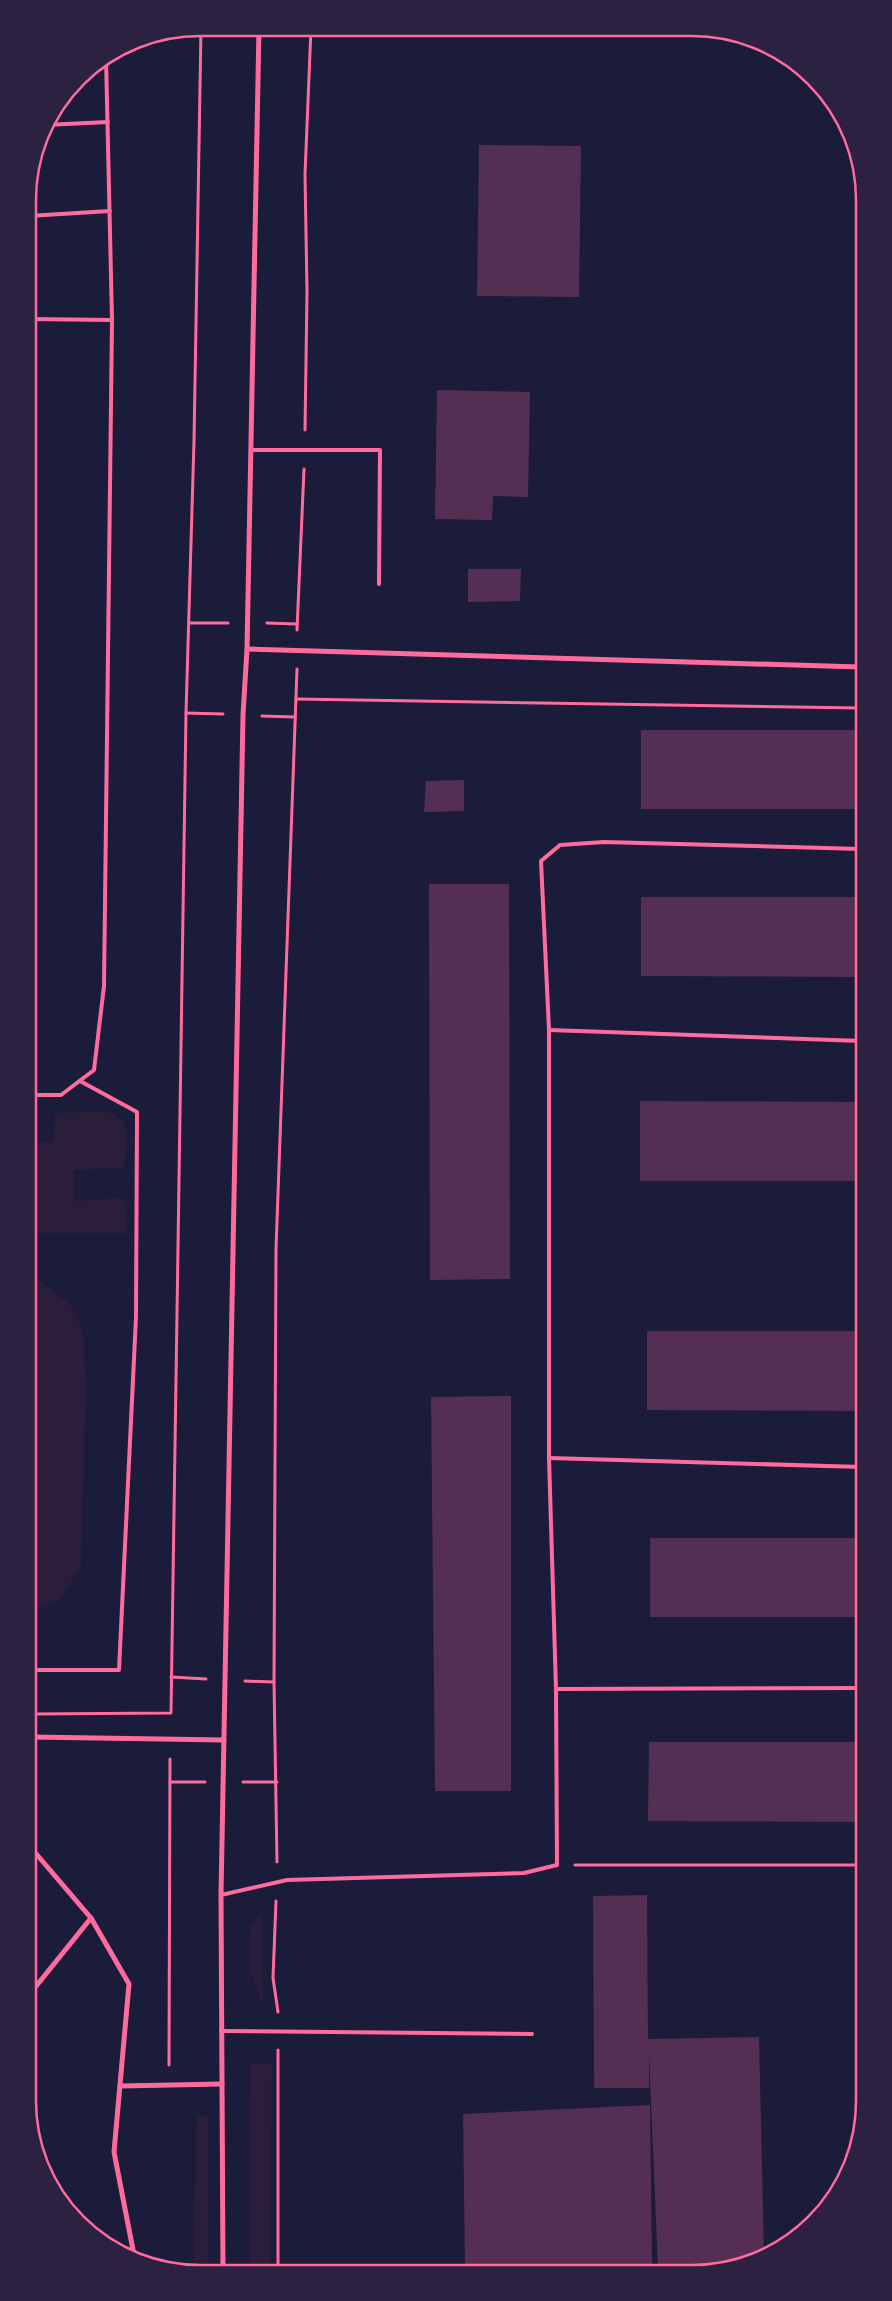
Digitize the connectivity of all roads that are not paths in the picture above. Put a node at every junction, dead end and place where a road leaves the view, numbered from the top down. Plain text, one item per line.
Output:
1 (260, 37) edge
2 (106, 66) edge
3 (108, 122) junction
4 (55, 125) edge
5 (110, 211) junction
6 (37, 215) edge
7 (37, 320) edge
8 (112, 320) junction
9 (251, 450) junction
10 (380, 584) dead end
11 (247, 649) junction
12 (856, 667) edge
13 (856, 849) edge
14 (549, 1030) junction
15 (856, 1041) edge
16 (80, 1081) junction
17 (37, 1095) edge
18 (549, 1458) junction
19 (855, 1467) edge
20 (36, 1670) edge
21 (855, 1688) edge
22 (556, 1689) junction
23 (36, 1737) edge
24 (224, 1740) junction
25 (36, 1854) edge
26 (221, 1895) junction
27 (91, 1918) junction
28 (36, 1986) edge
29 (221, 2031) junction
30 (532, 2034) dead end
31 (222, 2084) junction
32 (120, 2086) junction
33 (133, 2250) edge
34 (222, 2265) edge

1 - 9 street
2 - 3 lane
3 - 4 lane
3 - 5 lane
5 - 6 lane
5 - 8 lane
7 - 8 lane
8 - 16 lane
9 - 10 lane
9 - 11 street
11 - 12 street
11 - 24 street
13 - 14 lane
14 - 15 lane
14 - 18 lane
16 - 17 lane
16 - 20 lane
18 - 19 lane
18 - 22 lane
21 - 22 lane
22 - 26 lane
23 - 24 street
24 - 26 street
25 - 27 street
26 - 29 street
27 - 28 street
27 - 32 street
29 - 30 lane
29 - 31 street
31 - 32 street
31 - 34 street
32 - 33 street

